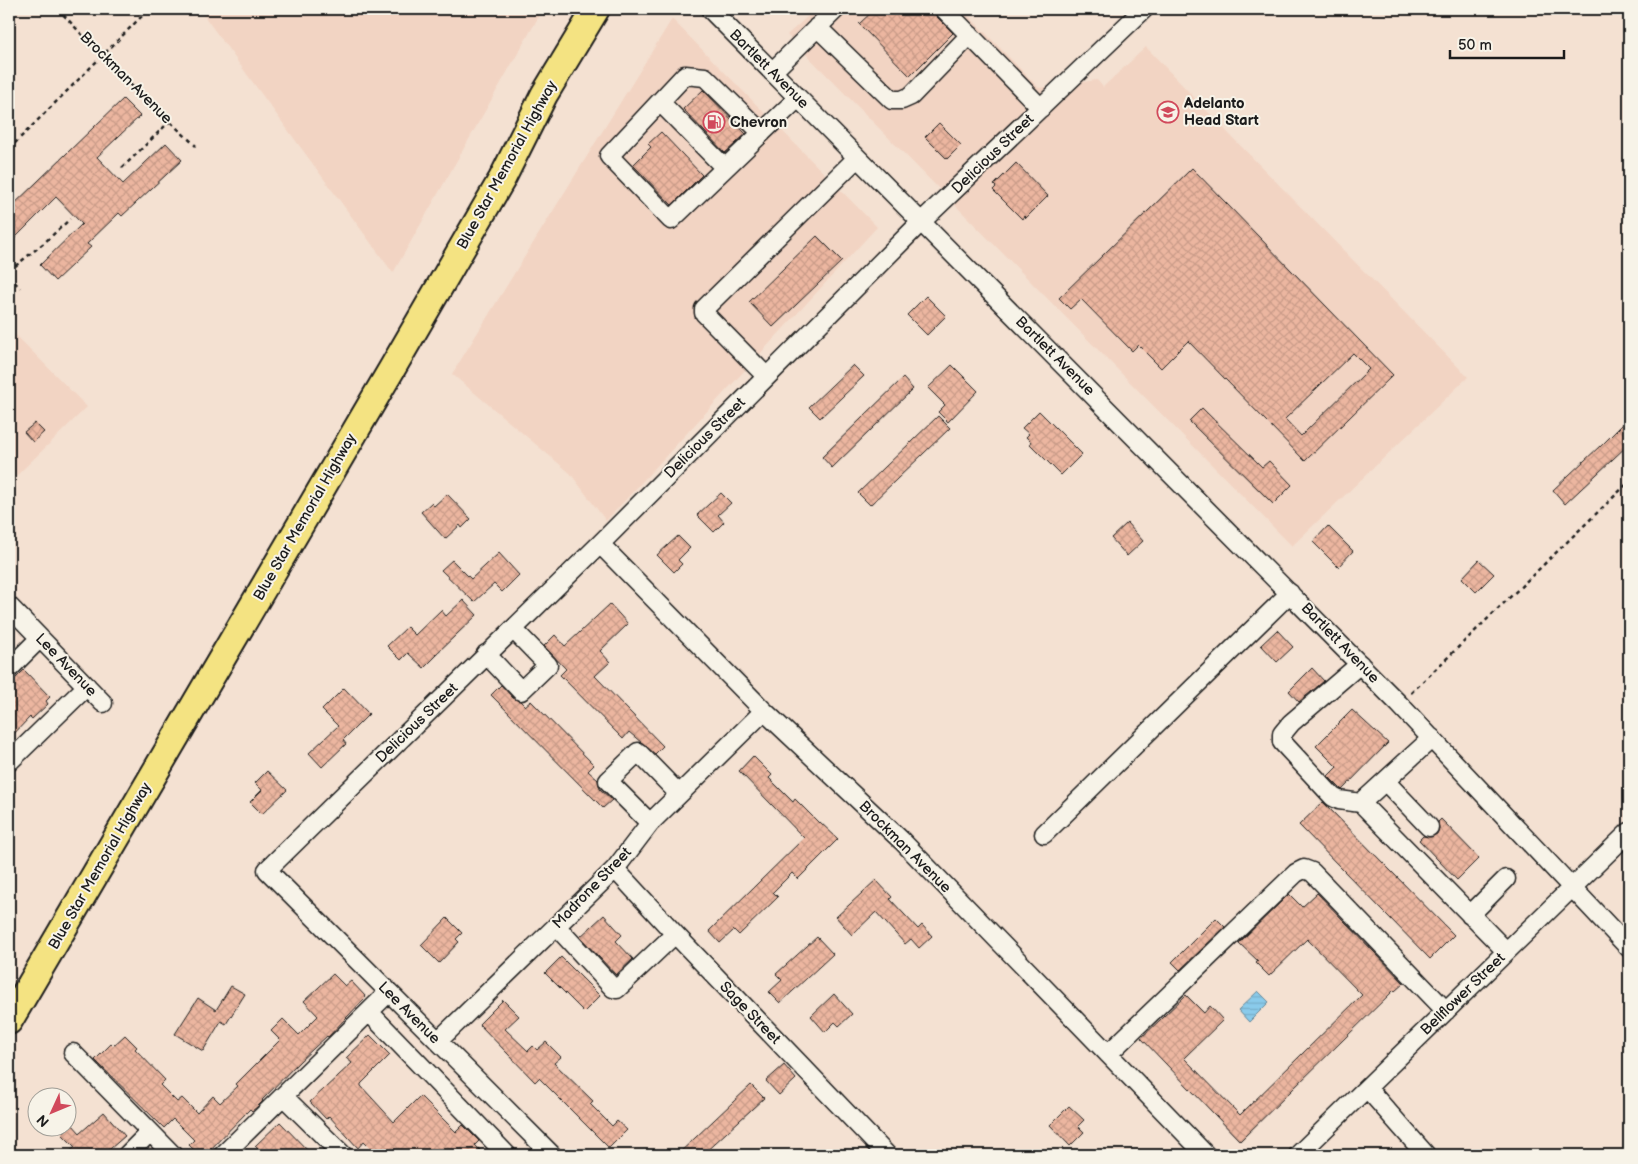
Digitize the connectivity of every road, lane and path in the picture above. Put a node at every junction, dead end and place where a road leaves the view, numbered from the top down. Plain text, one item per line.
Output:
1 (58, 9) edge
2 (149, 9) edge
3 (596, 9) edge
4 (710, 9) edge
5 (836, 9) edge
6 (944, 9) edge
7 (1144, 9) edge
8 (817, 27) junction
9 (970, 35) junction
10 (102, 56) junction
11 (772, 72) junction
12 (798, 98) junction
13 (660, 102) junction
14 (1041, 108) junction
15 (170, 122) junction
16 (762, 133) junction
17 (196, 146) dead end
18 (9, 149) edge
19 (857, 158) junction
20 (122, 168) dead end
21 (725, 168) junction
22 (70, 218) dead end
23 (921, 222) junction
24 (9, 271) edge
25 (9, 276) edge
26 (20, 288) dead end
27 (766, 376) junction
28 (1629, 482) edge
29 (600, 544) junction
30 (1290, 593) junction
31 (9, 606) edge
32 (513, 628) junction
33 (40, 638) junction
34 (486, 654) junction
35 (1360, 664) junction
36 (9, 669) edge
37 (87, 686) junction
38 (103, 703) dead end
39 (1399, 704) junction
40 (764, 711) junction
41 (1432, 738) junction
42 (9, 762) edge
43 (1385, 781) junction
44 (679, 794) junction
45 (1361, 803) junction
46 (650, 823) junction
47 (1429, 827) dead end
48 (1629, 832) edge
49 (1044, 834) dead end
50 (614, 869) junction
51 (267, 870) joint
52 (1506, 879) dead end
53 (1573, 887) junction
54 (1470, 915) junction
55 (556, 926) junction
56 (675, 934) junction
57 (1629, 948) edge
58 (1506, 952) junction
59 (389, 992) junction
60 (1446, 1011) junction
61 (368, 1012) junction
62 (9, 1021) edge
63 (438, 1041) junction
64 (73, 1053) dead end
65 (1108, 1054) junction
66 (1366, 1088) junction
67 (283, 1096) junction
68 (150, 1132) junction
69 (127, 1155) edge
70 (173, 1155) edge
71 (224, 1155) edge
72 (343, 1155) edge
73 (507, 1155) edge
74 (552, 1155) edge
75 (886, 1155) edge
76 (1206, 1155) edge
77 (1298, 1155) edge
78 (1426, 1155) edge

1 - 10 path, Brockman Avenue
2 - 10 path
3 - 62 highway, Blue Star Memorial Highway
4 - 11 street, Bartlett Avenue
5 - 8 street
6 - 9 street
7 - 14 street, Delicious Street
8 - 9 street
8 - 11 street
9 - 14 street
10 - 15 path, Brockman Avenue
10 - 18 path
11 - 12 street, Bartlett Avenue
12 - 16 street
12 - 19 street, Bartlett Avenue
13 - 16 street
13 - 21 street
13 - 21 street
14 - 23 street, Delicious Street
15 - 17 path, Brockman Avenue
15 - 20 path
16 - 21 street
19 - 23 street, Bartlett Avenue
19 - 27 street
22 - 24 path
23 - 27 street, Delicious Street
23 - 30 street, Bartlett Avenue
25 - 26 path
27 - 29 street, Delicious Street
28 - 39 path
29 - 32 street, Delicious Street
29 - 40 street, Brockman Avenue
30 - 35 street, Bartlett Avenue
30 - 49 street
31 - 33 street, Lee Avenue
32 - 34 street, Delicious Street
32 - 34 street
33 - 36 street
33 - 37 street, Lee Avenue
34 - 51 street, Delicious Street
35 - 39 street, Bartlett Avenue
35 - 45 street
37 - 38 street, Lee Avenue
37 - 42 street
39 - 41 street, Bartlett Avenue
40 - 44 street, Madrone Street
40 - 65 street, Brockman Avenue
41 - 43 street
41 - 53 street, Bartlett Avenue
43 - 45 street
43 - 47 street
44 - 46 street, Madrone Street
44 - 46 street
45 - 54 street
46 - 50 street, Madrone Street
48 - 53 street, Bellflower Street
50 - 55 street, Madrone Street
50 - 56 street, Sage Street
51 - 59 street, Lee Avenue
52 - 54 street
53 - 57 street, Bartlett Avenue
53 - 58 street, Bellflower Street
54 - 58 street
55 - 56 street
55 - 63 street, Madrone Street
56 - 75 street, Sage Street
58 - 60 street, Bellflower Street
59 - 61 street
59 - 63 street, Lee Avenue
60 - 65 street
60 - 66 street, Bellflower Street
61 - 67 street
61 - 73 street
63 - 74 street, Lee Avenue
64 - 68 street
65 - 76 street, Brockman Avenue
66 - 77 street, Bellflower Street
66 - 78 street
67 - 71 street
67 - 72 street
68 - 69 street
68 - 70 street

